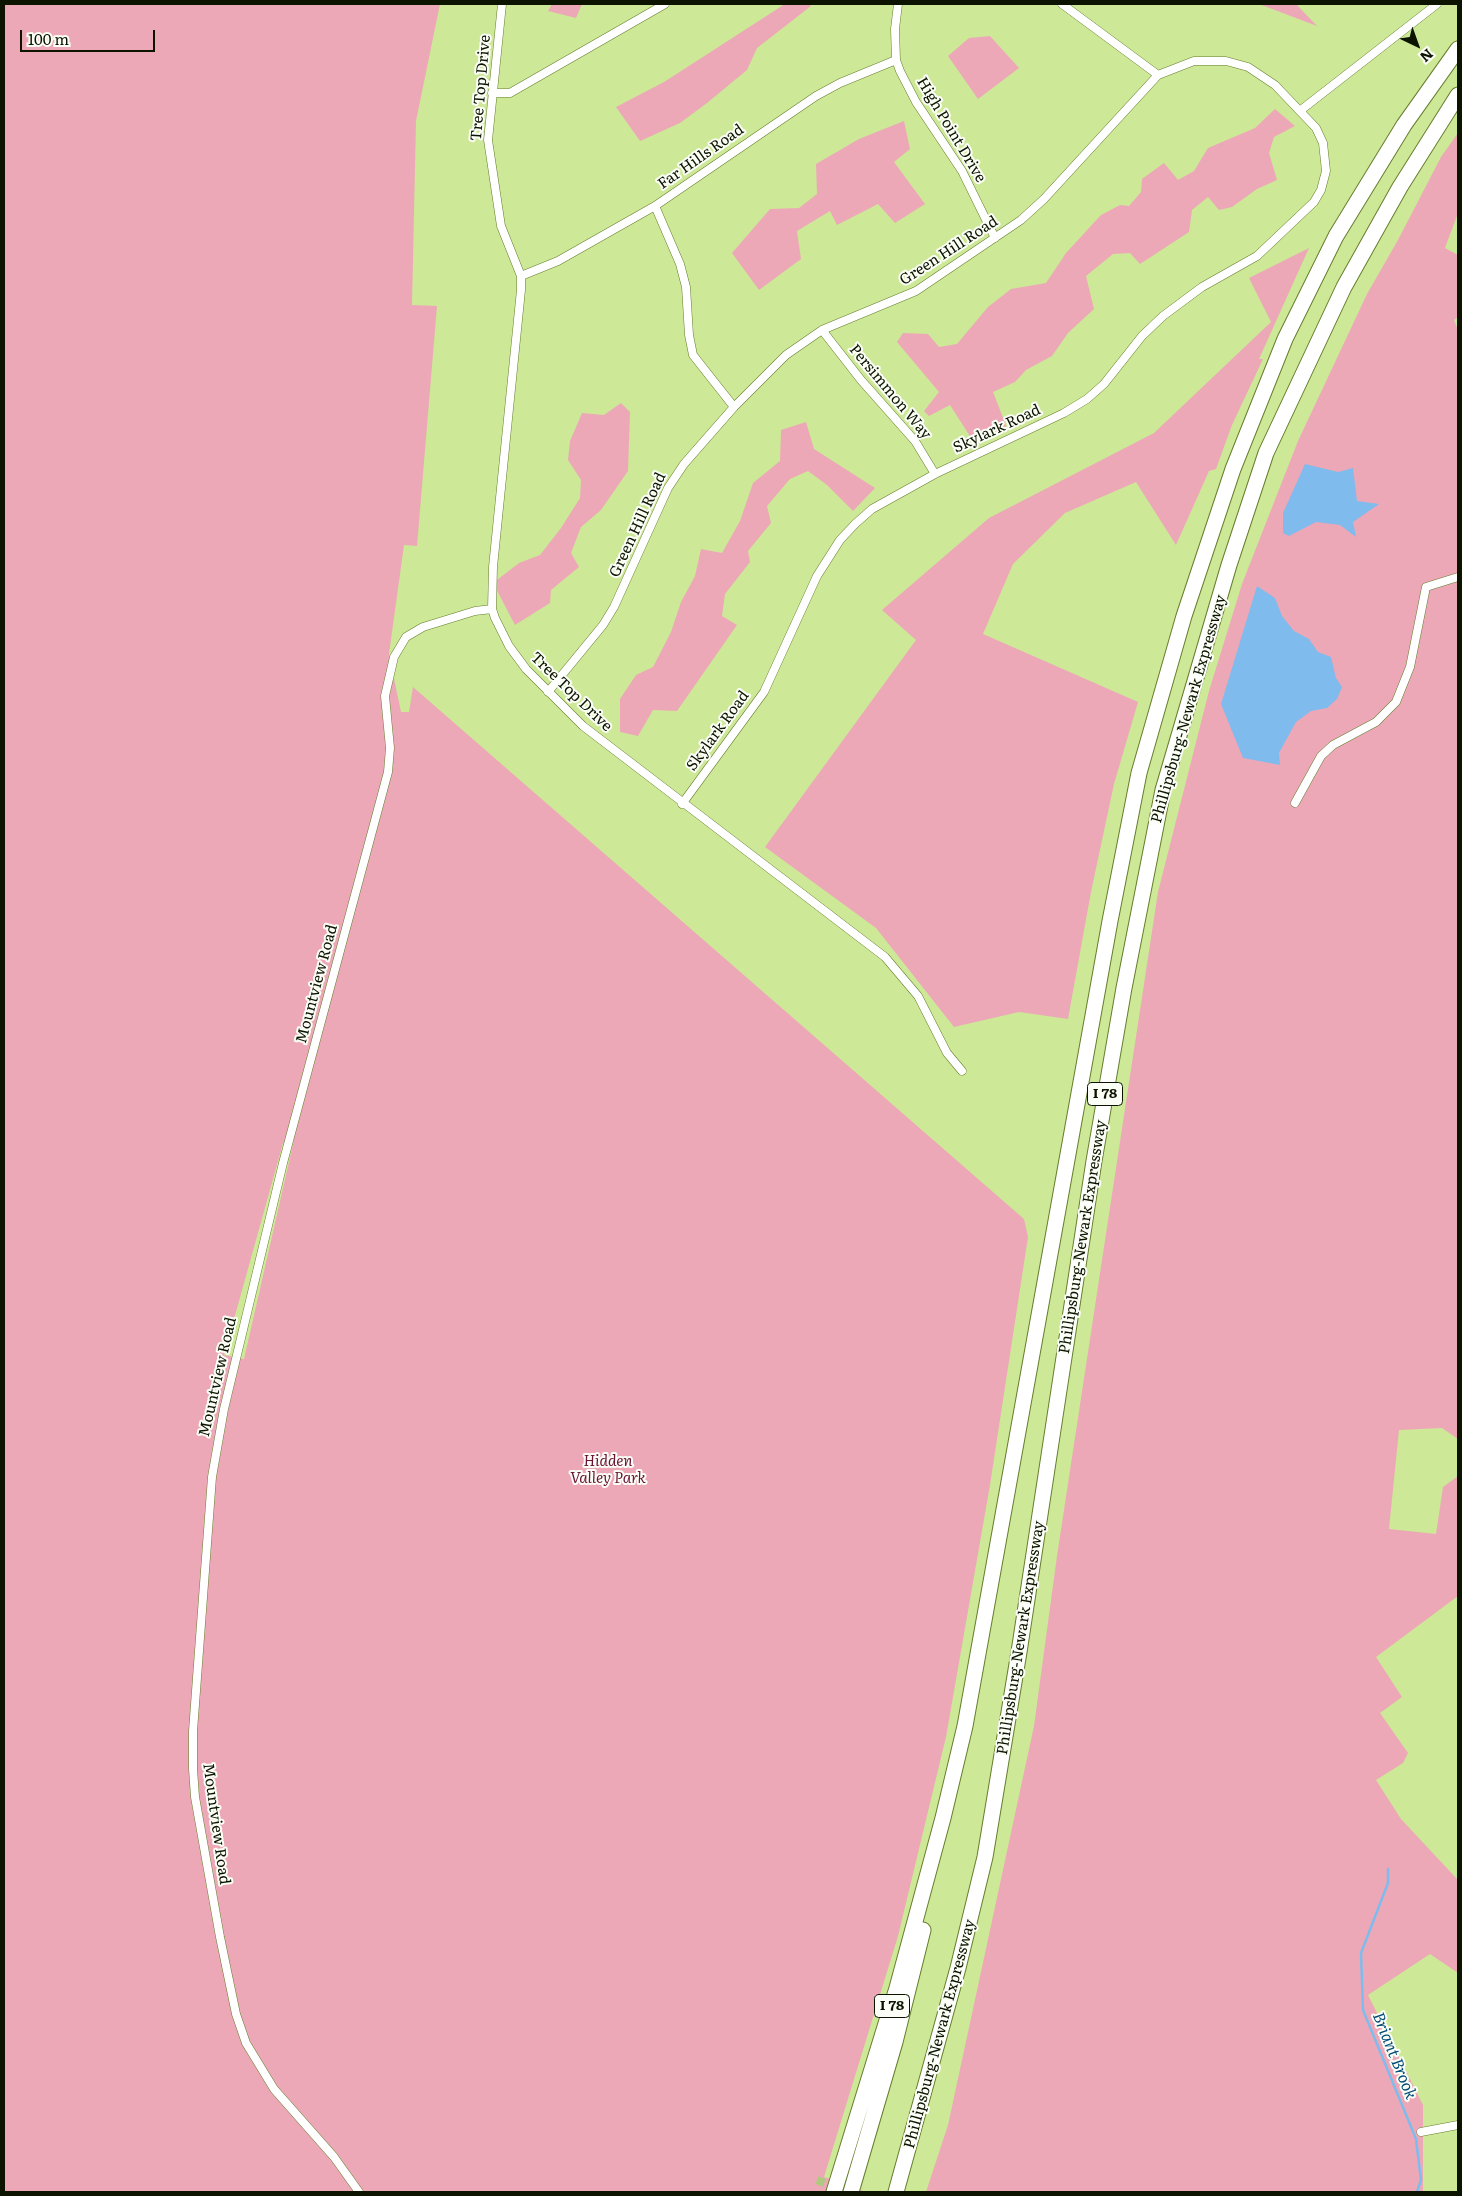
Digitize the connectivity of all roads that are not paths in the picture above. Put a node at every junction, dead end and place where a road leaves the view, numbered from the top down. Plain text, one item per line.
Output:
1 (502, 4) edge
2 (665, 4) edge
3 (898, 4) edge
4 (1062, 4) edge
5 (1437, 4) edge
6 (1458, 49) edge
7 (896, 60) junction
8 (1158, 75) junction
9 (492, 93) junction
10 (1458, 95) edge
11 (1301, 110) junction
12 (655, 206) junction
13 (995, 238) junction
14 (521, 276) junction
15 (822, 330) junction
16 (734, 407) junction
17 (935, 474) junction
18 (1458, 577) edge
19 (492, 609) junction
20 (548, 692) junction
21 (1295, 803) dead end
22 (682, 804) junction
23 (962, 1071) dead end
24 (943, 1818) junction
25 (1458, 2125) edge
26 (1421, 2132) dead end
27 (359, 2192) edge
28 (834, 2192) edge
29 (851, 2192) edge
30 (896, 2192) edge

1 - 9 street, Tree Top Drive
2 - 9 street
3 - 7 street, High Point Drive
4 - 8 street
5 - 11 street
6 - 24 highway, Phillipsburg-Newark Expressway / I 78
7 - 12 street, Far Hills Road
7 - 13 street, High Point Drive
8 - 11 street, Green Hill Road
8 - 13 street, Green Hill Road
9 - 14 street, Tree Top Drive
10 - 30 highway, Phillipsburg-Newark Expressway / I 78
11 - 17 street, Skylark Road
12 - 14 street, Far Hills Road
12 - 16 street
13 - 15 street, Green Hill Road
14 - 19 street, Tree Top Drive
15 - 16 street, Green Hill Road
15 - 17 street, Persimmon Way
16 - 20 street, Green Hill Road
17 - 22 street, Skylark Road
18 - 21 street
19 - 20 street, Tree Top Drive
19 - 27 street, Mountview Road
20 - 22 street, Tree Top Drive
22 - 23 street, Tree Top Drive
24 - 28 highway, Phillipsburg-Newark Expressway / I 78
24 - 29 highway, Phillipsburg-Newark Expressway / I 78
25 - 26 street

